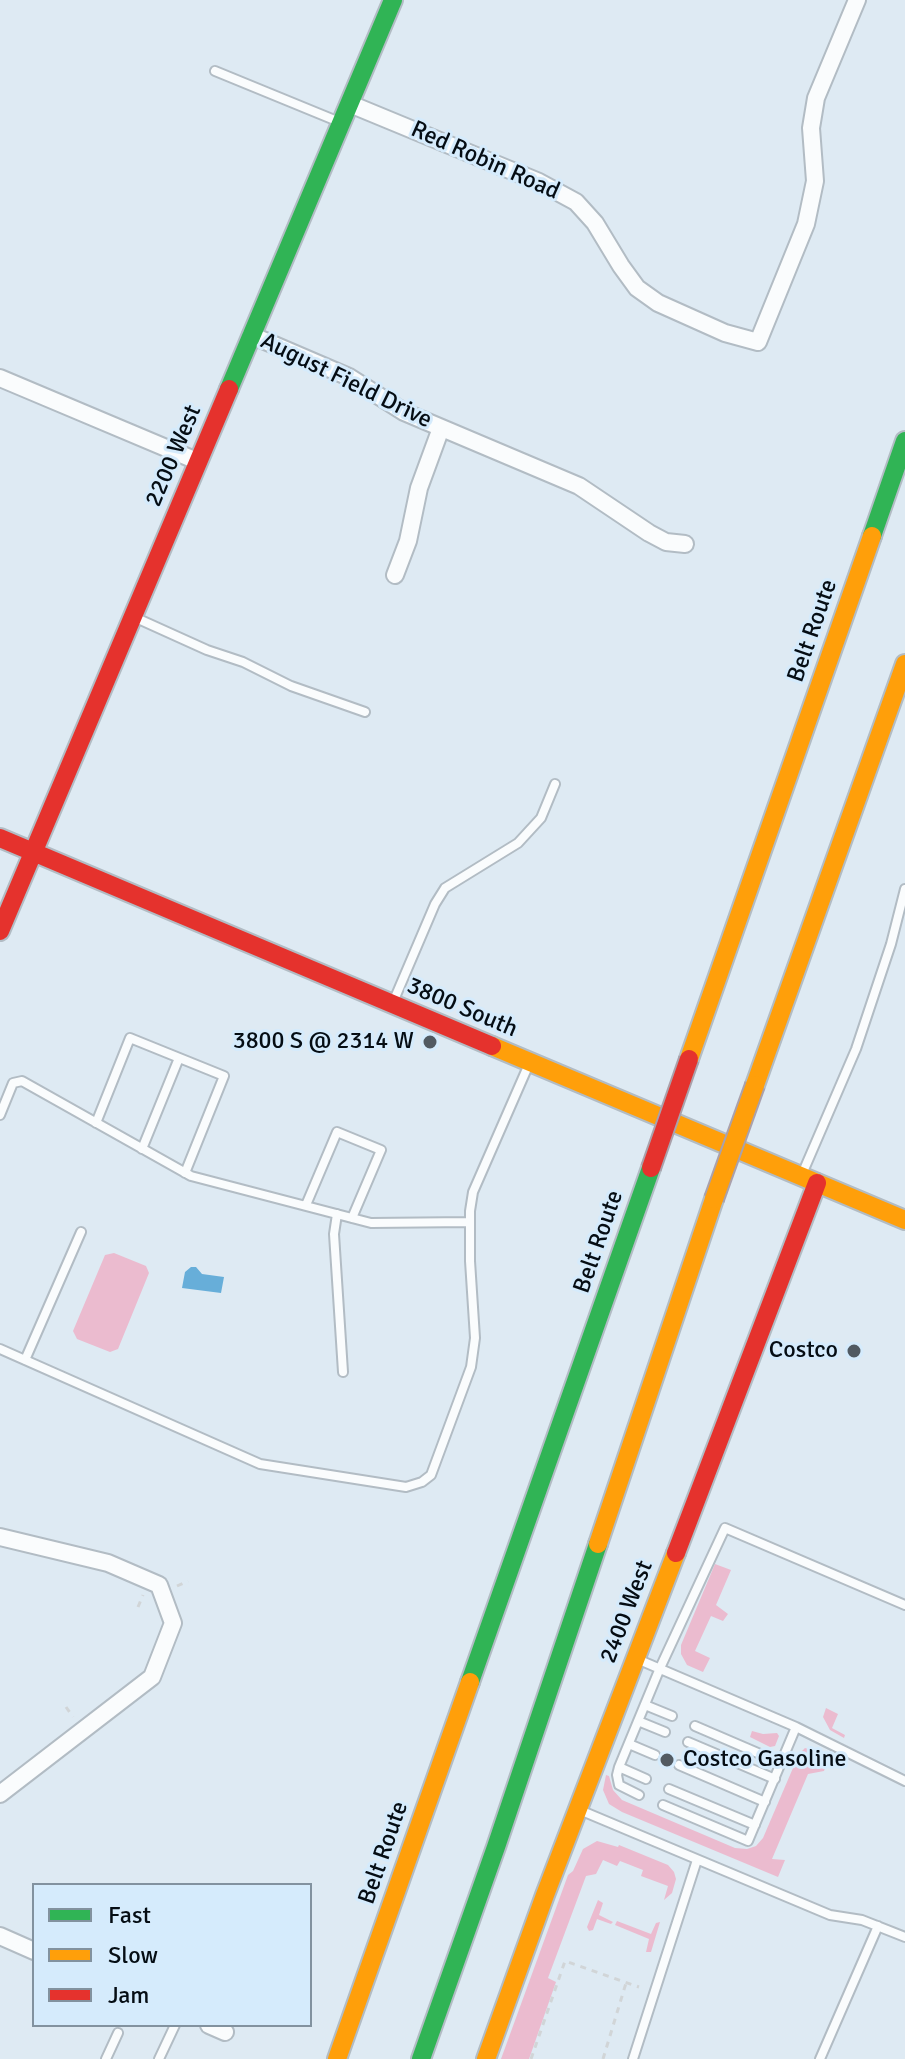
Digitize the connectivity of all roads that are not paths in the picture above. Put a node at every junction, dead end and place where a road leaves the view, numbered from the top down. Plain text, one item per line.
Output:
1 (393, 0) edge
2 (857, 0) edge
3 (215, 71) dead end
4 (350, 104) junction
5 (342, 123) junction
6 (251, 335) junction
7 (0, 378) edge
8 (441, 428) junction
9 (905, 441) edge
10 (197, 461) junction
11 (685, 544) dead end
12 (395, 575) dead end
13 (133, 616) junction
14 (905, 664) edge
15 (365, 712) dead end
16 (555, 784) dead end
17 (0, 838) edge
18 (34, 852) junction
19 (905, 889) edge
20 (0, 931) edge
21 (392, 1004) junction
22 (179, 1058) junction
23 (530, 1063) junction
24 (0, 1115) edge
25 (96, 1123) junction
26 (142, 1149) junction
27 (185, 1173) junction
28 (809, 1180) junction
29 (306, 1205) junction
30 (337, 1214) junction
31 (352, 1218) junction
32 (905, 1220) edge
33 (470, 1222) junction
34 (81, 1232) dead end
35 (0, 1349) edge
36 (25, 1360) junction
37 (343, 1372) dead end
38 (0, 1537) edge
39 (905, 1605) edge
40 (635, 1658) junction
41 (660, 1668) junction
42 (645, 1705) junction
43 (672, 1716) dead end
44 (638, 1721) junction
45 (695, 1726) dead end
46 (796, 1727) junction
47 (665, 1732) dead end
48 (688, 1742) dead end
49 (629, 1744) junction
50 (655, 1755) dead end
51 (781, 1763) junction
52 (679, 1765) dead end
53 (619, 1767) junction
54 (646, 1779) dead end
55 (775, 1779) junction
56 (905, 1781) edge
57 (669, 1789) dead end
58 (0, 1794) edge
59 (639, 1795) dead end
60 (765, 1802) junction
61 (663, 1805) dead end
62 (578, 1809) junction
63 (755, 1825) junction
64 (496, 1847) junction
65 (408, 1859) junction
66 (697, 1860) junction
67 (878, 1926) junction
68 (0, 1936) edge
69 (905, 1937) edge
70 (32, 1950) edge
71 (174, 2027) edge
72 (328, 2030) dead end
73 (118, 2033) dead end
74 (106, 2059) edge
75 (159, 2059) edge
76 (337, 2059) edge
77 (421, 2059) edge
78 (436, 2059) edge
79 (486, 2059) edge
80 (633, 2059) edge
81 (820, 2059) edge

1 - 4 main road, 2200 West
2 - 4 street, Red Robin Road
3 - 5 lane
4 - 5 main road, 2200 West
5 - 6 main road, 2200 West
6 - 8 street, August Field Drive
6 - 10 main road, 2200 West
7 - 10 street
8 - 11 street, August Field Drive
8 - 12 street
9 - 65 main road, Belt Route, bridge
10 - 13 main road, 2200 West
13 - 15 lane
13 - 18 main road, 2200 West
14 - 64 main road, bridge
16 - 21 lane
17 - 18 main road, 3800 South
18 - 20 main road, 2200 West
18 - 21 main road, 3800 South
19 - 28 lane
21 - 23 main road, 3800 South
22 - 25 lane
22 - 26 lane
22 - 27 lane
23 - 28 main road, 3800 South
23 - 33 lane
24 - 25 lane
25 - 26 lane
26 - 27 lane
27 - 29 lane
28 - 32 main road, 3800 South
28 - 40 main road, 2400 West
29 - 30 lane
29 - 31 lane
30 - 31 lane
30 - 37 lane
31 - 33 lane
33 - 36 lane
34 - 36 lane
35 - 36 lane
38 - 58 street
39 - 41 lane
40 - 41 lane
40 - 62 main road, 2400 West
41 - 42 lane
41 - 46 lane
42 - 43 lane
42 - 44 lane
44 - 47 lane
44 - 49 lane
45 - 51 lane
46 - 51 lane
46 - 56 lane
48 - 55 lane
49 - 50 lane
49 - 53 lane
51 - 55 lane
52 - 60 lane
53 - 54 lane
53 - 59 lane
55 - 60 lane
57 - 63 lane
60 - 63 lane
61 - 63 lane
62 - 66 lane
62 - 79 main road, 2400 West
64 - 77 main road
64 - 78 main road
65 - 72 main road
65 - 76 main road, Belt Route
66 - 67 lane
66 - 80 lane
67 - 69 lane
67 - 81 lane
68 - 70 street
71 - 75 lane
73 - 74 lane

